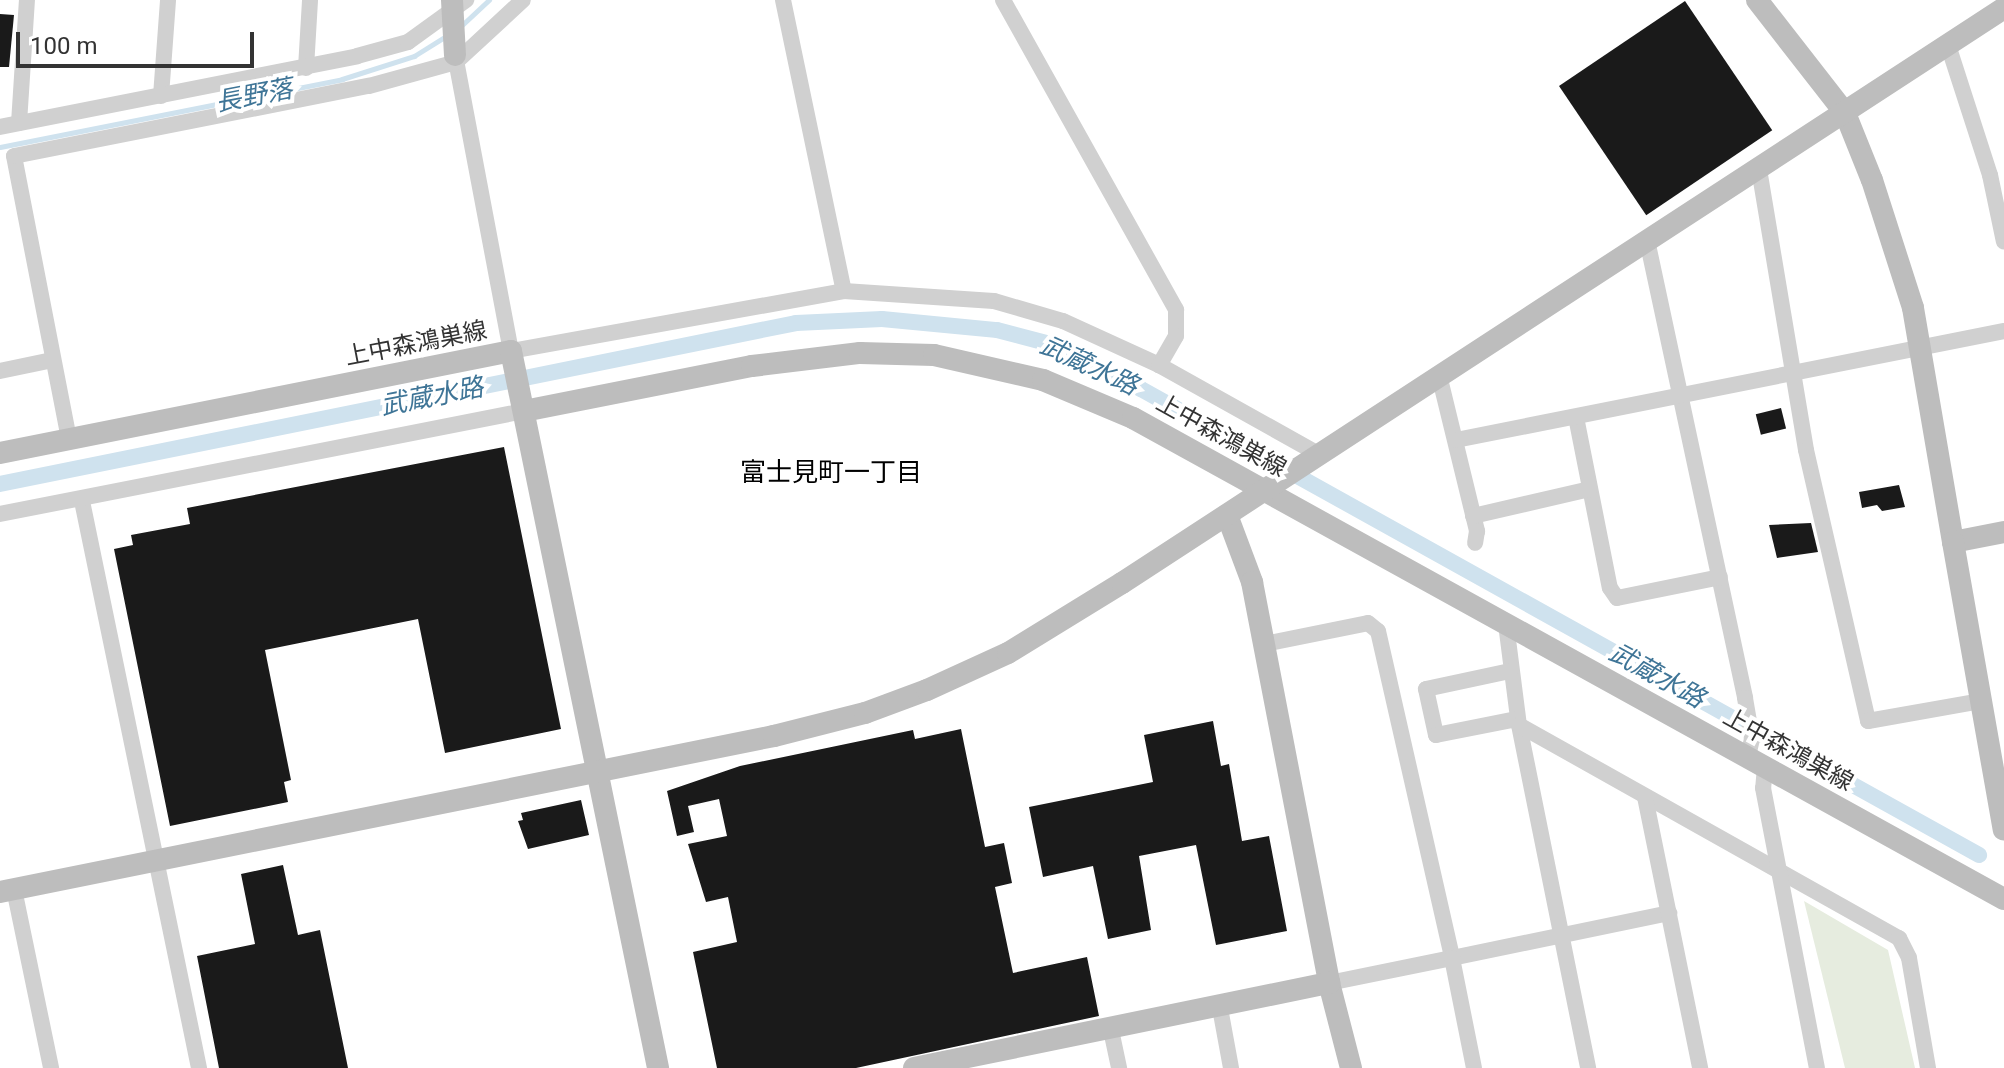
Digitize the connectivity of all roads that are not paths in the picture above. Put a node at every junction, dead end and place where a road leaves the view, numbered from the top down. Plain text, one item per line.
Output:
1 (26, 0) edge
2 (168, 0) edge
3 (310, 0) edge
4 (523, 0) edge
5 (783, 0) edge
6 (1003, 0) edge
7 (1757, 0) edge
8 (455, 8) edge
9 (2004, 8) edge
10 (1948, 45) junction
11 (455, 58) junction
12 (306, 68) junction
13 (161, 96) junction
14 (1845, 113) junction
15 (19, 123) junction
16 (0, 127) edge
17 (7, 158) edge
18 (1759, 169) junction
19 (1997, 174) edge
20 (1647, 240) junction
21 (2004, 242) edge
22 (844, 291) junction
23 (2004, 331) edge
24 (1920, 349) junction
25 (513, 358) junction
26 (52, 360) junction
27 (1159, 365) junction
28 (0, 371) edge
29 (1795, 373) junction
30 (1439, 375) junction
31 (1681, 396) junction
32 (522, 404) junction
33 (1576, 417) junction
34 (69, 439) junction
35 (1456, 440) junction
36 (0, 453) edge
37 (1313, 459) junction
38 (1271, 485) junction
39 (1590, 489) junction
40 (82, 501) junction
41 (0, 514) edge
42 (1227, 515) junction
43 (1473, 516) junction
44 (2004, 532) edge
45 (1953, 542) junction
46 (1475, 543) dead end
47 (1720, 577) junction
48 (1506, 624) junction
49 (1264, 644) junction
50 (1510, 671) junction
51 (1980, 701) junction
52 (1518, 722) junction
53 (1755, 756) junction
54 (595, 771) junction
55 (1645, 797) junction
56 (2004, 830) edge
57 (157, 861) junction
58 (1780, 869) junction
59 (7, 890) edge
60 (2004, 899) edge
61 (1669, 913) junction
62 (1563, 935) junction
63 (1452, 958) junction
64 (1329, 983) junction
65 (1220, 1008) junction
66 (1111, 1030) junction
67 (1005, 1059) edge
68 (51, 1068) edge
69 (199, 1068) edge
70 (658, 1068) edge
71 (914, 1068) edge
72 (1119, 1068) edge
73 (1231, 1068) edge
74 (1351, 1068) edge
75 (1474, 1068) edge
76 (1588, 1068) edge
77 (1700, 1068) edge
78 (1817, 1068) edge
79 (1928, 1068) edge

1 - 15 street
2 - 13 street
3 - 12 street
4 - 11 street
5 - 22 street
6 - 27 street
7 - 14 street
8 - 11 street
8 - 12 street
9 - 10 street
10 - 14 street
10 - 19 street
11 - 17 street
11 - 25 street
12 - 13 street
13 - 15 street
14 - 18 street
14 - 24 street
15 - 16 street
17 - 26 street
18 - 20 street
18 - 29 street
19 - 21 street
20 - 30 street
20 - 31 street
22 - 25 street
22 - 27 street
23 - 24 street
24 - 29 street
24 - 45 street
25 - 32 street, 上中森鴻巣線
25 - 34 street, 上中森鴻巣線
26 - 28 street
26 - 34 street
27 - 37 street
29 - 31 street
29 - 51 street
30 - 35 street
30 - 37 street
31 - 33 street
31 - 47 street
32 - 38 street, 上中森鴻巣線
32 - 40 street
32 - 54 street
33 - 35 street
33 - 39 street
34 - 36 street, 上中森鴻巣線
35 - 43 street
37 - 38 street
38 - 42 street
38 - 48 street, 上中森鴻巣線
39 - 43 street
39 - 47 street
40 - 41 street
40 - 57 street
42 - 49 street
42 - 54 street
43 - 46 street
44 - 45 street
45 - 51 street
47 - 53 street
48 - 50 street
48 - 53 street, 上中森鴻巣線
49 - 63 street
49 - 64 street
50 - 52 street
50 - 52 street
51 - 56 street
52 - 55 street
52 - 62 street
53 - 58 street
53 - 60 street, 上中森鴻巣線
54 - 57 street
54 - 70 street
55 - 58 street
55 - 61 street
57 - 59 street
57 - 69 street
58 - 78 street
58 - 79 street
59 - 68 street
61 - 62 street
61 - 77 street
62 - 63 street
62 - 76 street
63 - 64 street
63 - 75 street
64 - 65 street
64 - 74 street
65 - 66 street
65 - 73 street
66 - 67 street
66 - 72 street
67 - 71 street

